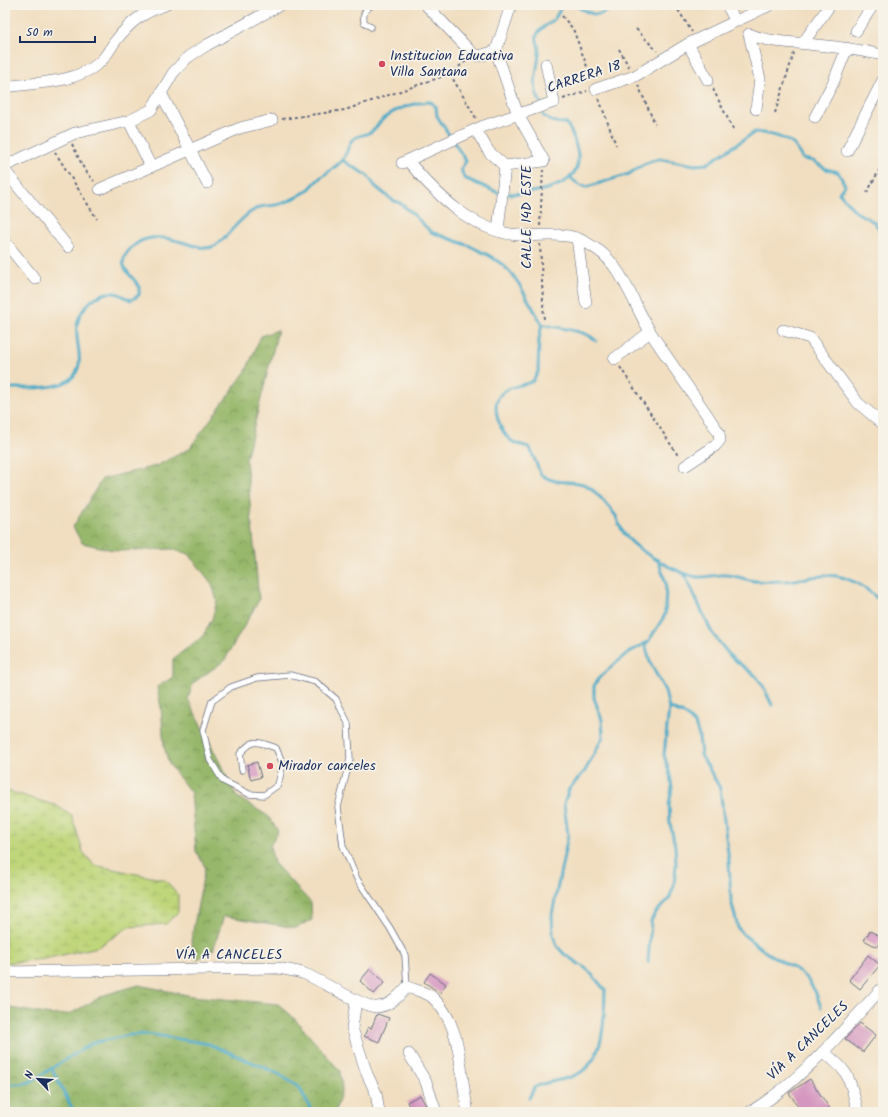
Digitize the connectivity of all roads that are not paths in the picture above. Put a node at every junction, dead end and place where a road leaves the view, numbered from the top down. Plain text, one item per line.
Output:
1 (165, 5) edge
2 (280, 5) edge
3 (372, 5) edge
4 (426, 5) edge
5 (511, 5) edge
6 (727, 5) edge
7 (770, 5) edge
8 (830, 5) edge
9 (873, 5) edge
10 (735, 20) junction
11 (371, 27) dead end
12 (856, 31) dead end
13 (692, 42) junction
14 (800, 44) junction
15 (847, 48) junction
16 (496, 51) junction
17 (883, 55) edge
18 (546, 64) dead end
19 (708, 80) road end
20 (883, 80) edge
21 (5, 88) edge
22 (596, 88) road end
23 (161, 93) junction
24 (756, 109) dead end
25 (518, 115) junction
26 (815, 117) dead end
27 (272, 120) road end
28 (129, 121) junction
29 (479, 129) junction
30 (188, 150) junction
31 (847, 151) dead end
32 (150, 165) junction
33 (5, 166) edge
34 (505, 166) junction
35 (5, 172) edge
36 (207, 183) dead end
37 (100, 188) road end
38 (498, 231) junction
39 (577, 238) junction
40 (5, 242) edge
41 (68, 247) dead end
42 (35, 279) dead end
43 (586, 303) dead end
44 (783, 330) dead end
45 (650, 332) junction
46 (614, 359) road end
47 (883, 424) edge
48 (685, 466) road end
49 (242, 770) dead end
50 (5, 972) edge
51 (407, 987) junction
52 (883, 987) edge
53 (356, 1001) junction
54 (823, 1052) junction
55 (409, 1054) dead end
56 (379, 1112) edge
57 (436, 1112) edge
58 (468, 1112) edge
59 (750, 1112) edge
60 (858, 1112) edge

1 - 21 street
2 - 23 street
3 - 11 lane
4 - 16 street
5 - 16 street
6 - 10 street
7 - 10 street, CARRERA 18
8 - 14 street
9 - 12 street
10 - 13 street, CARRERA 18
13 - 19 street
13 - 22 street, CARRERA 18
14 - 15 street
14 - 24 street
15 - 17 street
15 - 26 street
16 - 25 street, CALLE 14D ESTE
18 - 25 street, CARRERA 18
20 - 31 street
23 - 28 street
23 - 30 street
25 - 29 street, CARRERA 18
25 - 34 street, CALLE 14D ESTE
27 - 30 street
28 - 32 street
28 - 33 street
29 - 34 street
29 - 38 street, CARRERA 18
30 - 32 street
30 - 36 street
32 - 37 street
34 - 38 street
35 - 41 street
38 - 39 street
39 - 43 street
39 - 45 street
40 - 42 street
44 - 47 street
45 - 46 street
45 - 48 street
49 - 51 lane
50 - 53 street, VÍA A CANCELES
51 - 53 street, VÍA A CANCELES
51 - 58 street
52 - 54 street, VÍA A CANCELES
53 - 56 street
54 - 59 street, VÍA A CANCELES
54 - 60 street
55 - 57 street

